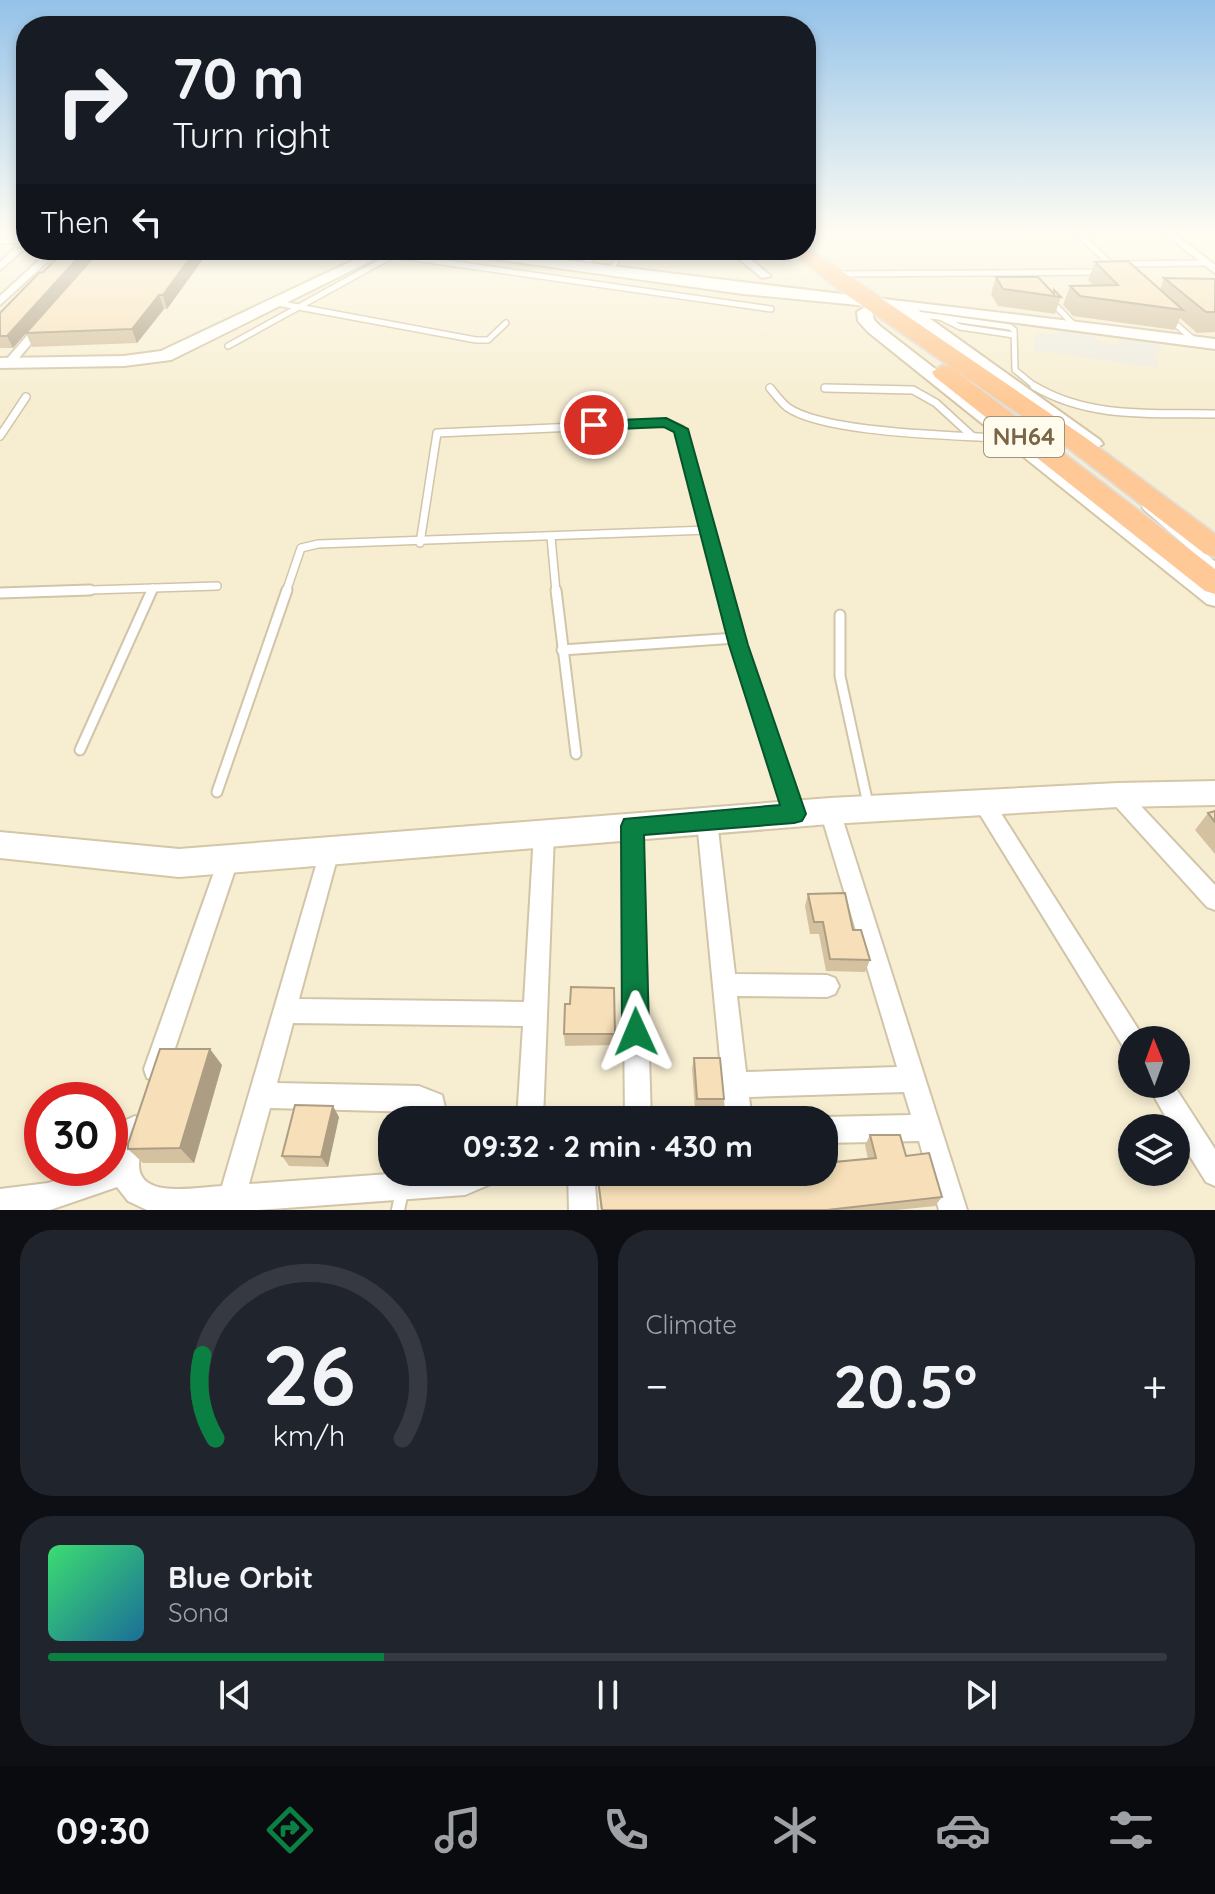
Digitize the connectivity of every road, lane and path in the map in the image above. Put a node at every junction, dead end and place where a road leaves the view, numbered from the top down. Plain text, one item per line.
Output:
1 (307, 288) edge
2 (332, 288) edge
3 (631, 288) edge
4 (776, 288) edge
5 (846, 288) edge
6 (946, 288) edge
7 (857, 297) junction
8 (1048, 297) edge
9 (277, 303) junction
10 (298, 307) junction
11 (771, 309) dead end
12 (1161, 311) edge
13 (49, 317) edge
14 (909, 319) junction
15 (506, 323) dead end
16 (1075, 326) junction
17 (1195, 341) junction
18 (1215, 344) edge
19 (228, 346) dead end
20 (5, 363) edge
21 (942, 371) junction
22 (770, 388) dead end
23 (825, 388) dead end
24 (26, 397) dead end
25 (1215, 414) edge
26 (0, 436) edge
27 (973, 437) junction
28 (1020, 440) junction
29 (1166, 527) junction
30 (708, 530) junction
31 (1215, 534) edge
32 (551, 537) junction
33 (420, 543) junction
34 (1215, 548) edge
35 (1215, 566) edge
36 (1215, 584) edge
37 (217, 586) dead end
38 (153, 588) junction
39 (0, 593) edge
40 (1215, 598) edge
41 (840, 615) dead end
42 (736, 638) junction
43 (562, 650) junction
44 (80, 750) dead end
45 (576, 754) dead end
46 (217, 792) dead end
47 (1118, 795) junction
48 (1211, 797) edge
49 (983, 802) junction
50 (869, 809) junction
51 (830, 811) junction
52 (794, 814) junction
53 (707, 821) junction
54 (632, 826) junction
55 (544, 833) junction
56 (0, 845) edge
57 (329, 851) junction
58 (229, 858) junction
59 (1215, 900) edge
60 (725, 985) junction
61 (827, 986) dead end
62 (283, 1011) junction
63 (533, 1014) junction
64 (1123, 1026) edge
65 (912, 1079) junction
66 (735, 1085) junction
67 (260, 1095) junction
68 (1168, 1098) edge
69 (433, 1106) edge
70 (530, 1106) edge
71 (638, 1106) edge
72 (737, 1106) edge
73 (927, 1128) junction
74 (838, 1130) edge
75 (128, 1158) edge
76 (1215, 1173) edge
77 (128, 1184) edge
78 (92, 1186) edge
79 (420, 1186) edge
80 (582, 1186) edge
81 (232, 1198) junction
82 (400, 1198) edge
83 (0, 1203) edge
84 (583, 1210) edge
85 (953, 1210) edge

1 - 9 street
2 - 10 lane
3 - 11 lane
4 - 7 street
5 - 7 highway, NH64
6 - 7 lane
7 - 14 highway, NH64
7 - 16 street
7 - 21 highway, NH64
7 - 28 street
8 - 16 lane
9 - 10 lane
9 - 20 street
10 - 15 lane
10 - 19 lane
12 - 17 lane
13 - 20 street
14 - 25 lane
14 - 29 lane
14 - 31 street
14 - 34 highway, NH64
16 - 17 street
17 - 18 street
21 - 28 highway, NH64
21 - 29 lane
22 - 27 lane
23 - 27 lane
24 - 26 lane
27 - 28 lane
28 - 36 highway, NH64
28 - 40 street
29 - 35 lane
30 - 32 lane
30 - 33 lane
30 - 42 lane
32 - 33 lane
32 - 43 lane
33 - 46 lane
37 - 38 lane
38 - 39 lane
38 - 44 lane
41 - 50 lane
42 - 43 lane
42 - 52 lane
43 - 45 lane
47 - 48 street
47 - 49 street
47 - 59 street
49 - 50 street
49 - 64 street
50 - 51 street
51 - 52 street
51 - 65 street
52 - 53 street
53 - 54 street
53 - 60 street
54 - 55 street
54 - 71 street
55 - 57 street
55 - 63 street
56 - 58 street
57 - 58 street
57 - 62 street
58 - 75 street
60 - 61 street
60 - 66 street
62 - 63 street
62 - 67 street
63 - 70 street
65 - 66 street
65 - 73 street
66 - 72 street
67 - 69 street
67 - 81 street
68 - 76 street
73 - 74 street
73 - 85 street
77 - 81 street
78 - 83 street
79 - 82 street
80 - 84 street
81 - 82 street

